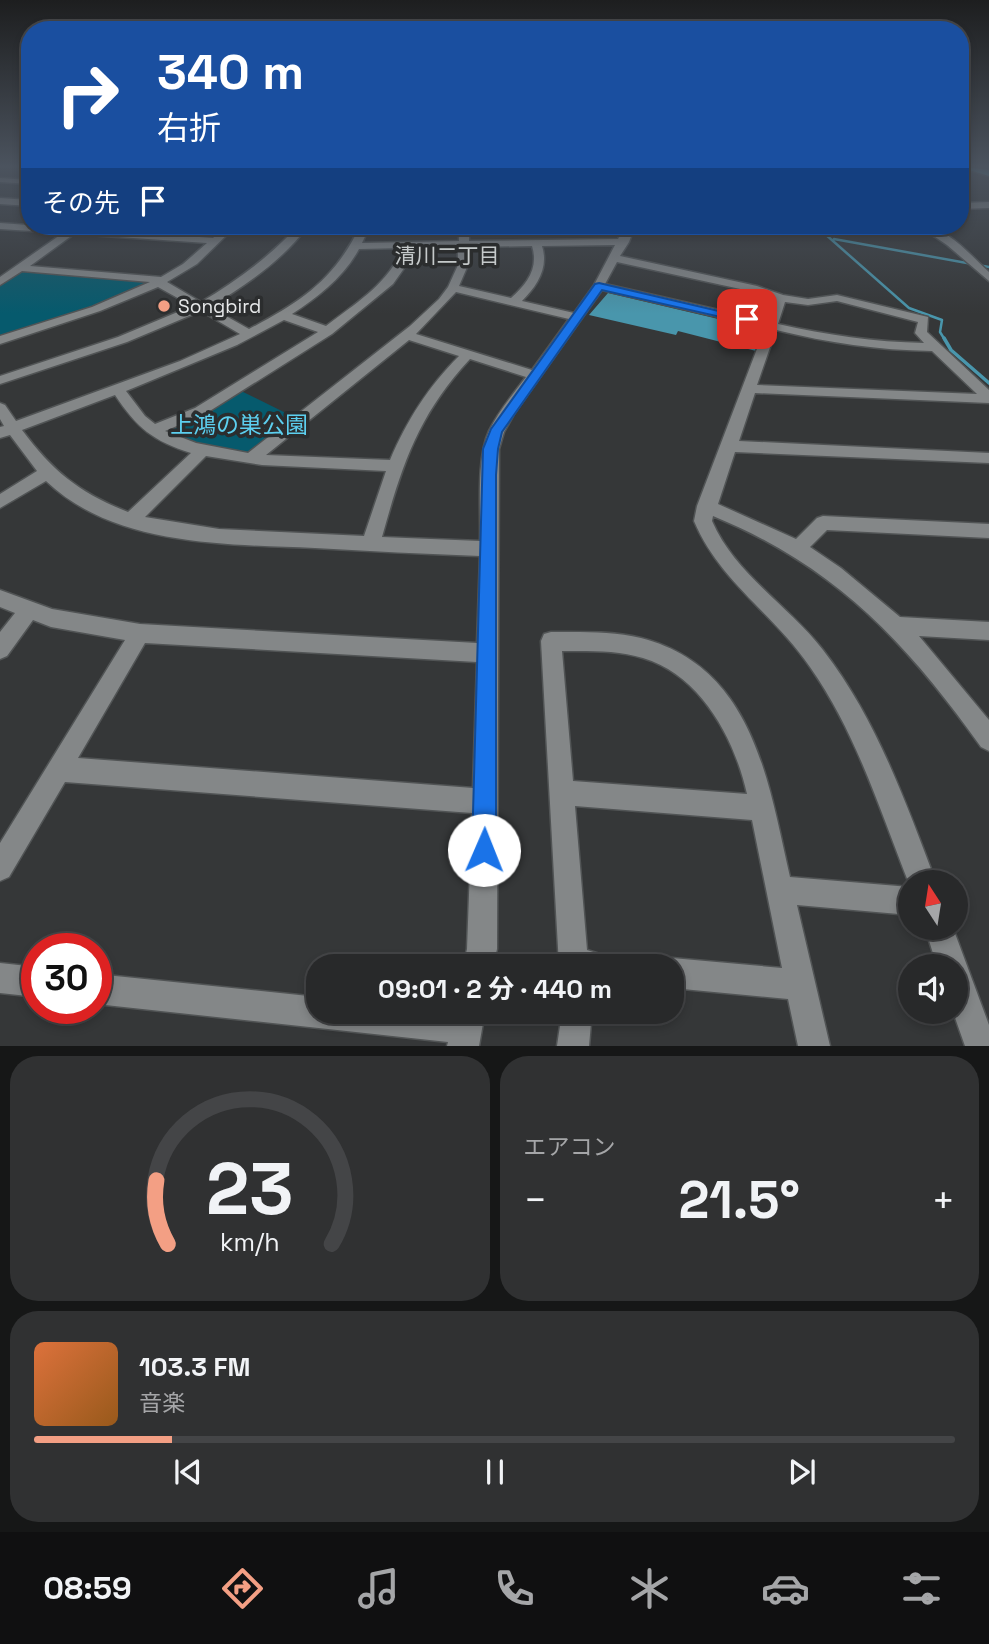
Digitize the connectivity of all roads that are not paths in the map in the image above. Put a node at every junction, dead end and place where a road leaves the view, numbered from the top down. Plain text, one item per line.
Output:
1 (0, 226) edge
2 (16, 227) junction
3 (21, 227) edge
4 (66, 235) edge
5 (129, 235) edge
6 (221, 235) edge
7 (295, 235) edge
8 (361, 235) edge
9 (465, 235) edge
10 (938, 235) edge
11 (0, 237) edge
12 (215, 241) junction
13 (623, 242) edge
14 (536, 243) junction
15 (466, 244) junction
16 (356, 246) junction
17 (409, 246) junction
18 (20, 268) junction
19 (989, 278) edge
20 (160, 281) junction
21 (0, 282) edge
22 (599, 286) junction
23 (453, 288) junction
24 (781, 298) junction
25 (514, 302) junction
26 (200, 307) junction
27 (282, 315) junction
28 (577, 317) junction
29 (772, 325) junction
30 (328, 331) junction
31 (249, 334) junction
32 (407, 335) junction
33 (0, 340) edge
34 (933, 347) junction
35 (468, 354) junction
36 (535, 375) junction
37 (0, 380) edge
38 (117, 388) junction
39 (749, 389) junction
40 (989, 398) edge
41 (0, 408) edge
42 (7, 430) edge
43 (154, 430) junction
44 (728, 446) junction
45 (203, 450) junction
46 (252, 458) junction
47 (989, 458) edge
48 (395, 466) junction
49 (48, 472) junction
50 (0, 502) edge
51 (706, 506) junction
52 (132, 519) junction
53 (989, 531) edge
54 (371, 544) junction
55 (489, 549) junction
56 (797, 549) junction
57 (0, 598) edge
58 (28, 611) junction
59 (896, 626) junction
60 (989, 631) edge
61 (140, 633) junction
62 (0, 649) edge
63 (487, 653) junction
64 (989, 739) edge
65 (59, 769) junction
66 (564, 793) junction
67 (484, 802) junction
68 (762, 808) junction
69 (0, 868) edge
70 (918, 870) edge
71 (779, 890) junction
72 (898, 900) edge
73 (481, 954) edge
74 (580, 954) edge
75 (684, 974) edge
76 (0, 978) edge
77 (21, 980) edge
78 (800, 985) junction
79 (112, 991) edge
80 (968, 1009) edge
81 (576, 1024) edge
82 (467, 1028) edge
83 (573, 1045) edge
84 (814, 1045) edge
85 (981, 1045) edge

1 - 2 street
2 - 3 street
2 - 11 street
4 - 18 street
5 - 12 street
6 - 12 street
7 - 26 street
8 - 16 street
9 - 15 street
10 - 19 street
12 - 20 street
13 - 14 street
13 - 22 street
13 - 24 street
14 - 15 street
14 - 25 street
15 - 17 street
15 - 23 street
16 - 17 street
16 - 27 street
17 - 30 street
18 - 20 street
18 - 21 street
20 - 26 street
20 - 33 street
22 - 28 street
22 - 29 street
23 - 25 street
23 - 32 street
24 - 29 street
24 - 34 street
25 - 28 street
26 - 31 street
26 - 37 street
27 - 30 street
27 - 31 street
28 - 36 street
29 - 34 street
29 - 39 street
30 - 43 street
31 - 38 street
32 - 35 street
32 - 46 street
34 - 40 street
35 - 36 street
35 - 48 street
36 - 55 street
38 - 42 street
38 - 43 street
39 - 40 street
39 - 44 street
41 - 42 street
42 - 49 street
43 - 45 street
44 - 47 street
44 - 51 street
45 - 46 street
45 - 52 street
46 - 48 street
48 - 54 street
49 - 50 street
49 - 52 street
51 - 56 street
51 - 70 street
52 - 54 street
53 - 56 street
54 - 55 street
55 - 63 street
56 - 59 street
57 - 58 street
58 - 61 street
58 - 62 street
59 - 60 street
59 - 64 street
61 - 63 street
61 - 65 street
63 - 67 street
65 - 67 street
65 - 69 street
66 - 68 street
66 - 68 street
66 - 74 street
67 - 73 street
68 - 71 street
71 - 72 street
71 - 78 street
75 - 78 street
76 - 77 street
78 - 84 street
79 - 82 street
80 - 85 street
81 - 83 street

